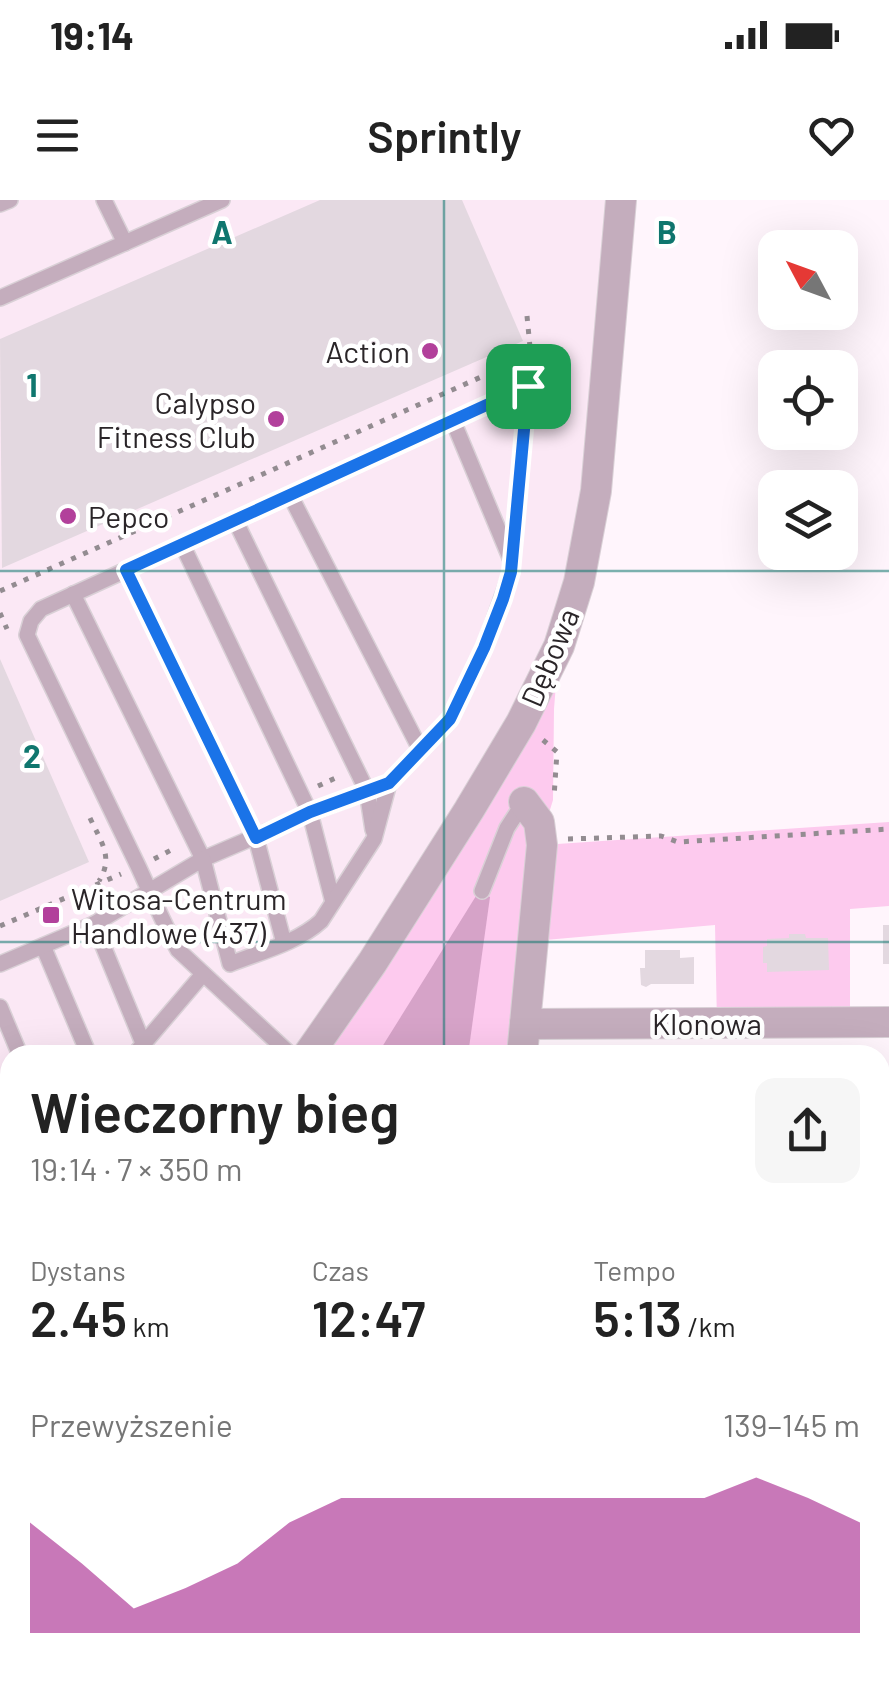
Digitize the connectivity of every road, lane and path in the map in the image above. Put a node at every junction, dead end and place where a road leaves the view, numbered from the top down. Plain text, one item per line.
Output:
1 (10, 200) edge
2 (104, 200) edge
3 (222, 200) edge
4 (621, 200) edge
5 (0, 204) edge
6 (125, 243) junction
7 (0, 298) edge
8 (526, 316) dead end
9 (453, 421) junction
10 (290, 495) junction
11 (236, 520) junction
12 (182, 544) junction
13 (512, 562) junction
14 (126, 570) junction
15 (0, 590) edge
16 (73, 594) junction
17 (520, 723) junction
18 (420, 749) junction
19 (389, 783) junction
20 (367, 791) junction
21 (310, 812) junction
22 (535, 821) junction
23 (889, 828) edge
24 (256, 838) junction
25 (374, 838) junction
26 (203, 859) junction
27 (150, 890) junction
28 (482, 892) dead end
29 (333, 902) junction
30 (94, 924) junction
31 (284, 942) junction
32 (43, 946) junction
33 (0, 964) edge
34 (203, 974) junction
35 (0, 1007) edge
36 (889, 1022) edge
37 (525, 1024) junction
38 (16, 1045) edge
39 (85, 1045) edge
40 (137, 1045) edge
41 (141, 1045) edge
42 (281, 1045) edge
43 (315, 1045) edge
44 (523, 1045) edge

1 - 5 lane
2 - 6 lane
3 - 6 lane
4 - 17 street, Dębowa
6 - 7 lane
8 - 15 path
9 - 10 lane
9 - 13 lane
9 - 13 lane
10 - 11 lane
10 - 18 lane
11 - 12 lane
11 - 20 lane
12 - 14 lane
12 - 21 lane
13 - 18 lane
14 - 16 lane
14 - 24 lane
16 - 26 lane
16 - 27 lane
17 - 22 path
17 - 43 street, Dębowa
18 - 19 lane
19 - 20 lane
19 - 25 lane
20 - 21 lane
20 - 25 lane
21 - 24 lane
21 - 29 lane
22 - 23 path
22 - 28 lane
22 - 37 street
24 - 26 lane
24 - 31 lane
25 - 29 lane
26 - 27 lane
26 - 31 lane
27 - 30 lane
27 - 34 lane
29 - 31 lane
30 - 32 lane
30 - 40 lane
32 - 33 lane
32 - 39 lane
34 - 41 lane
34 - 42 lane
35 - 38 lane
36 - 37 street, Klonowa
37 - 44 street

